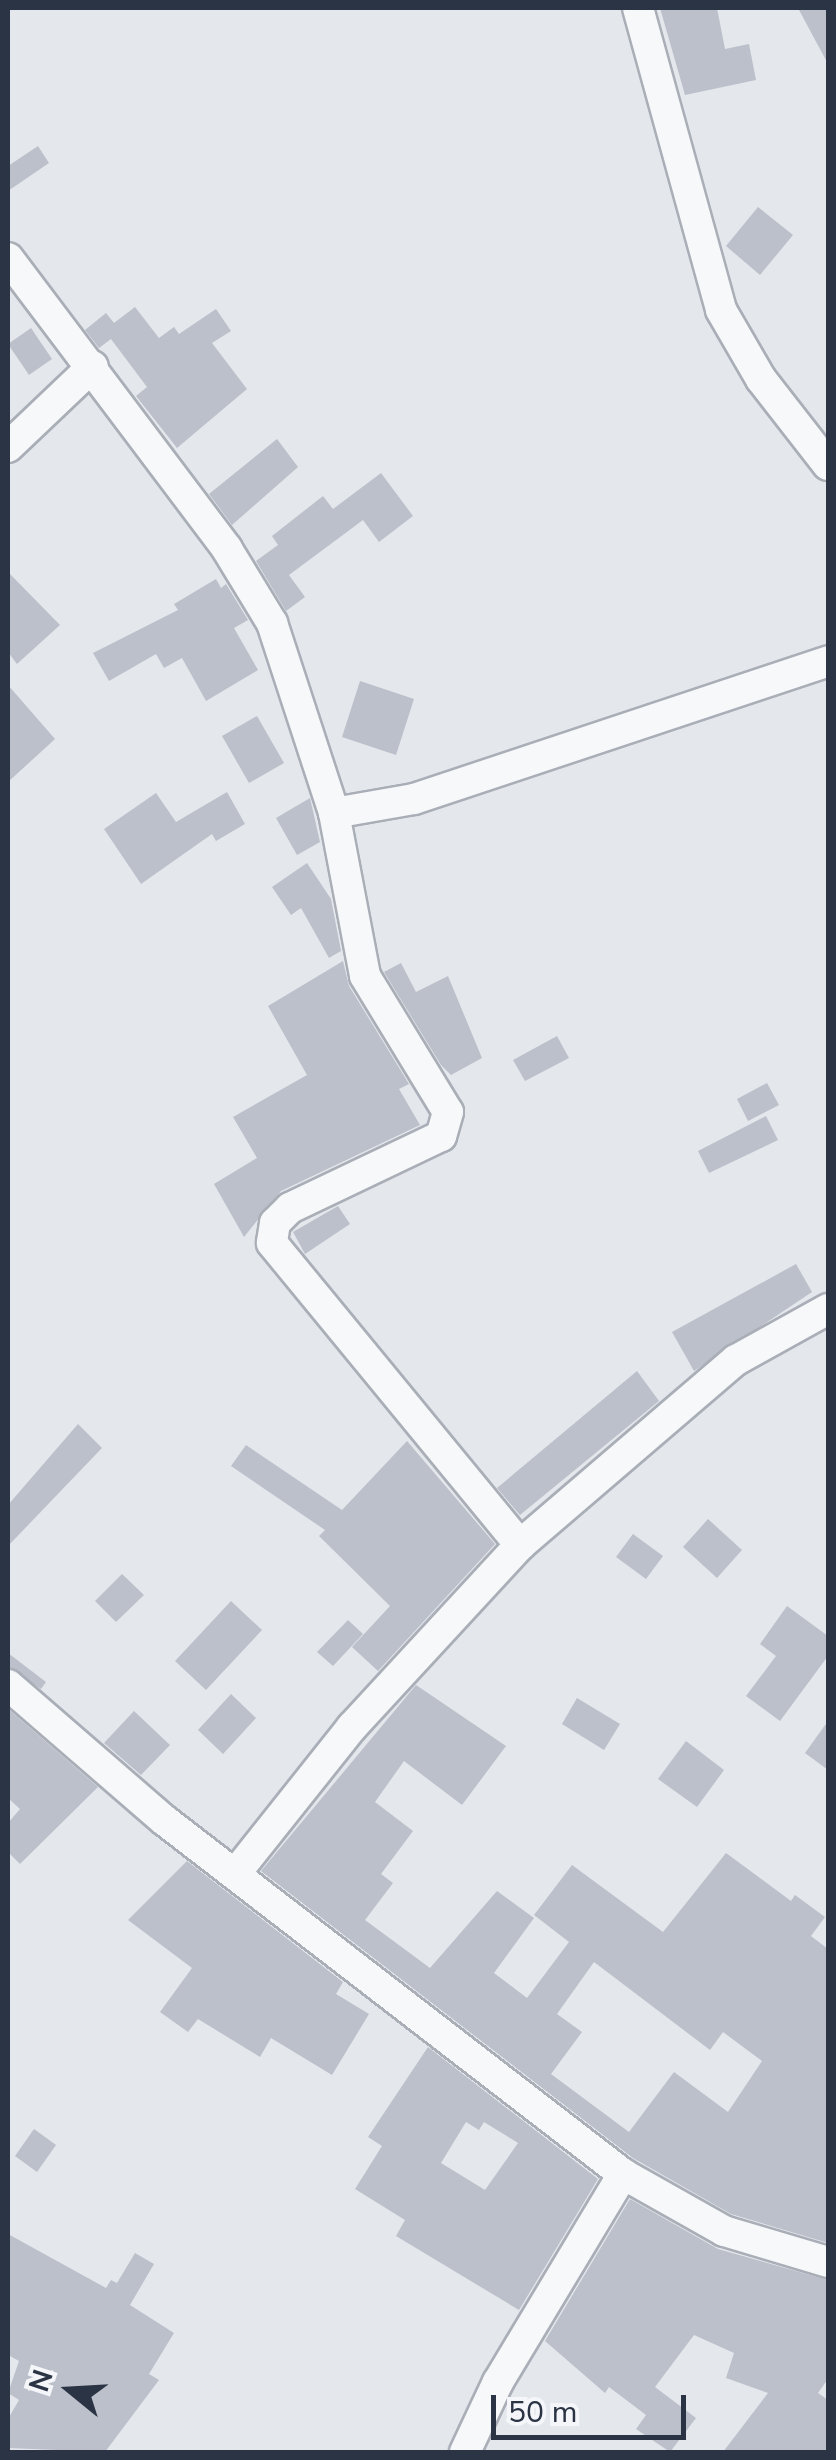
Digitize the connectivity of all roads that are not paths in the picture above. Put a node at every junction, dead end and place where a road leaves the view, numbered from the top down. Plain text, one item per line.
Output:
1 (638, 8) edge
2 (8, 258) edge
3 (93, 366) junction
4 (8, 447) edge
5 (828, 466) edge
6 (828, 661) edge
7 (334, 813) junction
8 (828, 1308) edge
9 (520, 1544) junction
10 (8, 1685) edge
11 (235, 1874) junction
12 (623, 2174) junction
13 (828, 2262) edge
14 (464, 2452) edge

1 - 5 street
2 - 3 street
3 - 4 street
3 - 7 street
6 - 7 street
7 - 9 street
8 - 9 street
9 - 11 street
10 - 11 street
11 - 12 street
12 - 13 street
12 - 14 street

